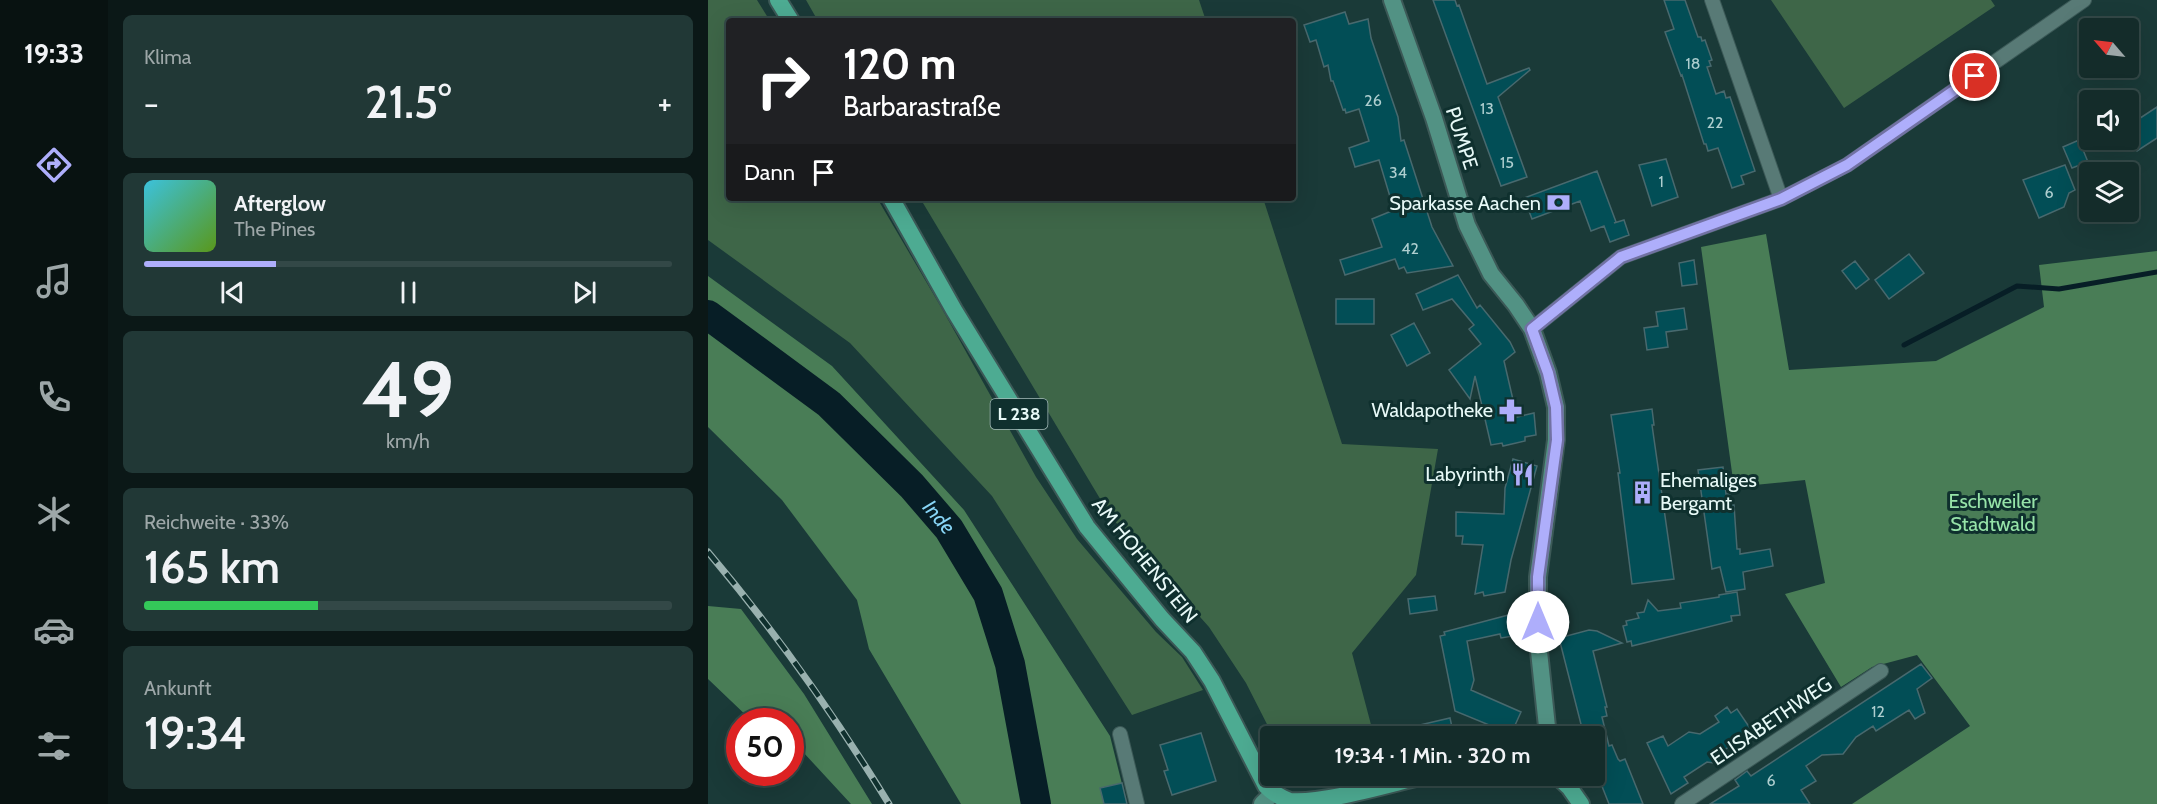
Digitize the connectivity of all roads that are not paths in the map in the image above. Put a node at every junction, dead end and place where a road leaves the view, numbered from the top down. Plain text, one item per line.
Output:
1 (778, 0) edge
2 (1392, 0) edge
3 (1712, 0) edge
4 (2084, 0) edge
5 (789, 18) edge
6 (1781, 199) junction
7 (893, 201) edge
8 (1532, 329) junction
9 (1881, 671) dead end
10 (1547, 726) edge
11 (1120, 734) dead end
12 (1386, 786) edge
13 (1568, 786) edge
14 (1268, 798) edge
15 (1137, 804) edge
16 (1581, 804) edge
17 (1682, 804) edge

1 - 5 main road
2 - 8 main road, PUMPE
3 - 6 street
4 - 6 street
6 - 8 street
7 - 14 main road, AM HOHENSTEIN / L 238
8 - 10 main road, PUMPE
9 - 17 street, ELISABETHWEG
11 - 15 street
12 - 14 main road, L 238
13 - 16 main road

